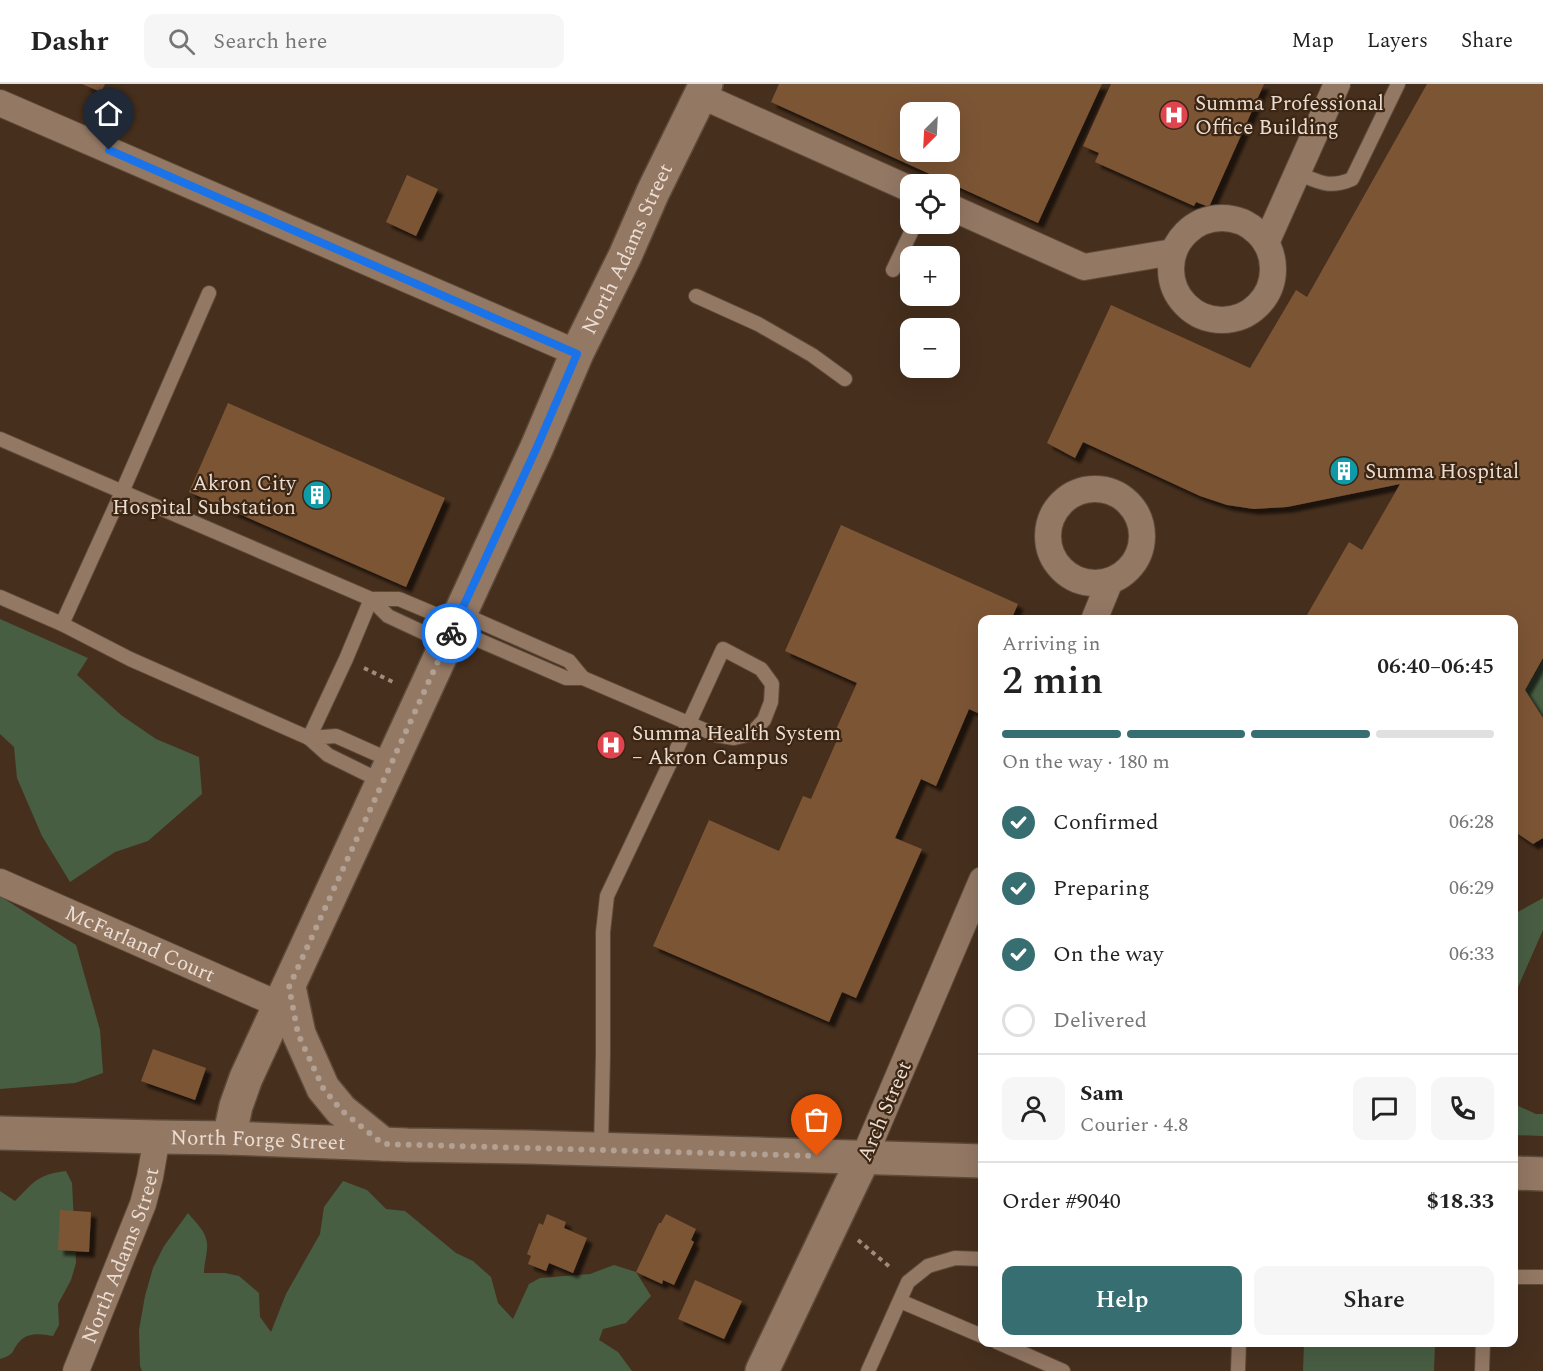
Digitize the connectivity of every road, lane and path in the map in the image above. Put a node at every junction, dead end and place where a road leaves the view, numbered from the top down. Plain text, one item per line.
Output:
1 (1337, 84) edge
2 (1398, 84) edge
3 (704, 90) edge
4 (0, 103) edge
5 (1297, 173) junction
6 (900, 184) edge
7 (960, 211) edge
8 (910, 234) edge
9 (1266, 243) junction
10 (1173, 252) junction
11 (893, 270) dead end
12 (209, 293) dead end
13 (696, 296) dead end
14 (577, 354) junction
15 (845, 379) dead end
16 (0, 439) edge
17 (122, 492) junction
18 (1110, 581) dead end
19 (0, 597) edge
20 (371, 599) junction
21 (1096, 615) edge
22 (62, 624) junction
23 (454, 627) junction
24 (346, 659) junction
25 (402, 687) dead end
26 (689, 723) junction
27 (309, 738) junction
28 (388, 772) junction
29 (0, 882) edge
30 (978, 889) edge
31 (284, 996) junction
32 (0, 1133) edge
33 (157, 1137) junction
34 (229, 1138) junction
35 (383, 1144) junction
36 (601, 1149) junction
37 (864, 1157) junction
38 (978, 1161) edge
39 (1518, 1173) edge
40 (1543, 1174) edge
41 (856, 1239) dead end
42 (978, 1259) edge
43 (1518, 1277) edge
44 (1543, 1277) edge
45 (908, 1282) junction
46 (900, 1301) junction
47 (978, 1334) edge
48 (1008, 1347) edge
49 (1239, 1347) edge
50 (1483, 1347) edge
51 (76, 1371) edge
52 (762, 1371) edge
53 (868, 1371) edge
54 (1063, 1371) edge
55 (1238, 1371) edge
56 (1482, 1371) edge

1 - 5 street
2 - 5 lane
3 - 6 street
3 - 14 street, North Adams Street
4 - 14 street
5 - 9 street
7 - 10 street
8 - 11 lane
9 - 10 street
9 - 10 street
12 - 17 lane
13 - 15 lane
14 - 23 street, North Adams Street
16 - 17 lane
17 - 20 lane
17 - 22 lane
18 - 21 street
19 - 22 lane
20 - 23 lane
20 - 23 lane
20 - 24 lane
22 - 27 lane
23 - 26 lane
23 - 28 street, North Adams Street
24 - 25 path
24 - 27 lane
26 - 26 lane
26 - 36 lane
27 - 28 lane
27 - 28 lane
28 - 31 street, North Adams Street
29 - 31 street, McFarland Court
30 - 37 street, Arch Street
31 - 34 street, North Adams Street
31 - 35 street
32 - 33 street, North Forge Street
33 - 34 street, North Forge Street
33 - 51 street, North Adams Street
34 - 35 street, North Forge Street
35 - 36 street, North Forge Street
36 - 37 street, North Forge Street
37 - 38 street, North Forge Street
37 - 52 street, Arch Street
39 - 40 street
41 - 45 path
42 - 45 lane
43 - 44 lane
45 - 46 lane
46 - 47 lane
46 - 53 lane
48 - 54 lane
49 - 55 lane
50 - 56 lane

